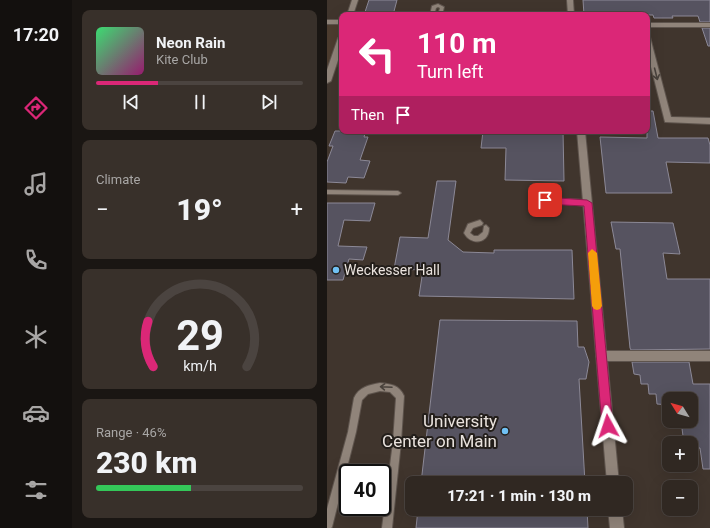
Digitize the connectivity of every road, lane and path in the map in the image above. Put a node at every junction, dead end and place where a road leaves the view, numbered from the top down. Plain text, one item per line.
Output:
1 (355, 0) edge
2 (570, 0) edge
3 (351, 12) edge
4 (433, 12) edge
5 (441, 12) edge
6 (571, 12) edge
7 (327, 22) edge
8 (339, 22) edge
9 (650, 25) edge
10 (710, 25) edge
11 (339, 47) edge
12 (650, 48) edge
13 (327, 81) edge
14 (710, 121) edge
15 (581, 134) edge
16 (327, 192) edge
17 (398, 193) dead end
18 (545, 200) dead end
19 (587, 203) junction
20 (479, 223) dead end
21 (486, 228) dead end
22 (601, 356) junction
23 (710, 356) edge
24 (612, 476) edge
25 (616, 516) edge
26 (327, 527) edge
27 (387, 528) edge
28 (617, 528) edge

1 - 3 street
2 - 6 street
4 - 5 lane
7 - 8 street
9 - 10 street
11 - 13 street
12 -> 14 street
15 - 19 street
16 - 17 lane
18 - 19 lane
19 - 22 street
20 - 21 lane
22 - 23 street
22 - 24 street
25 - 28 street
27 -> 26 lane

